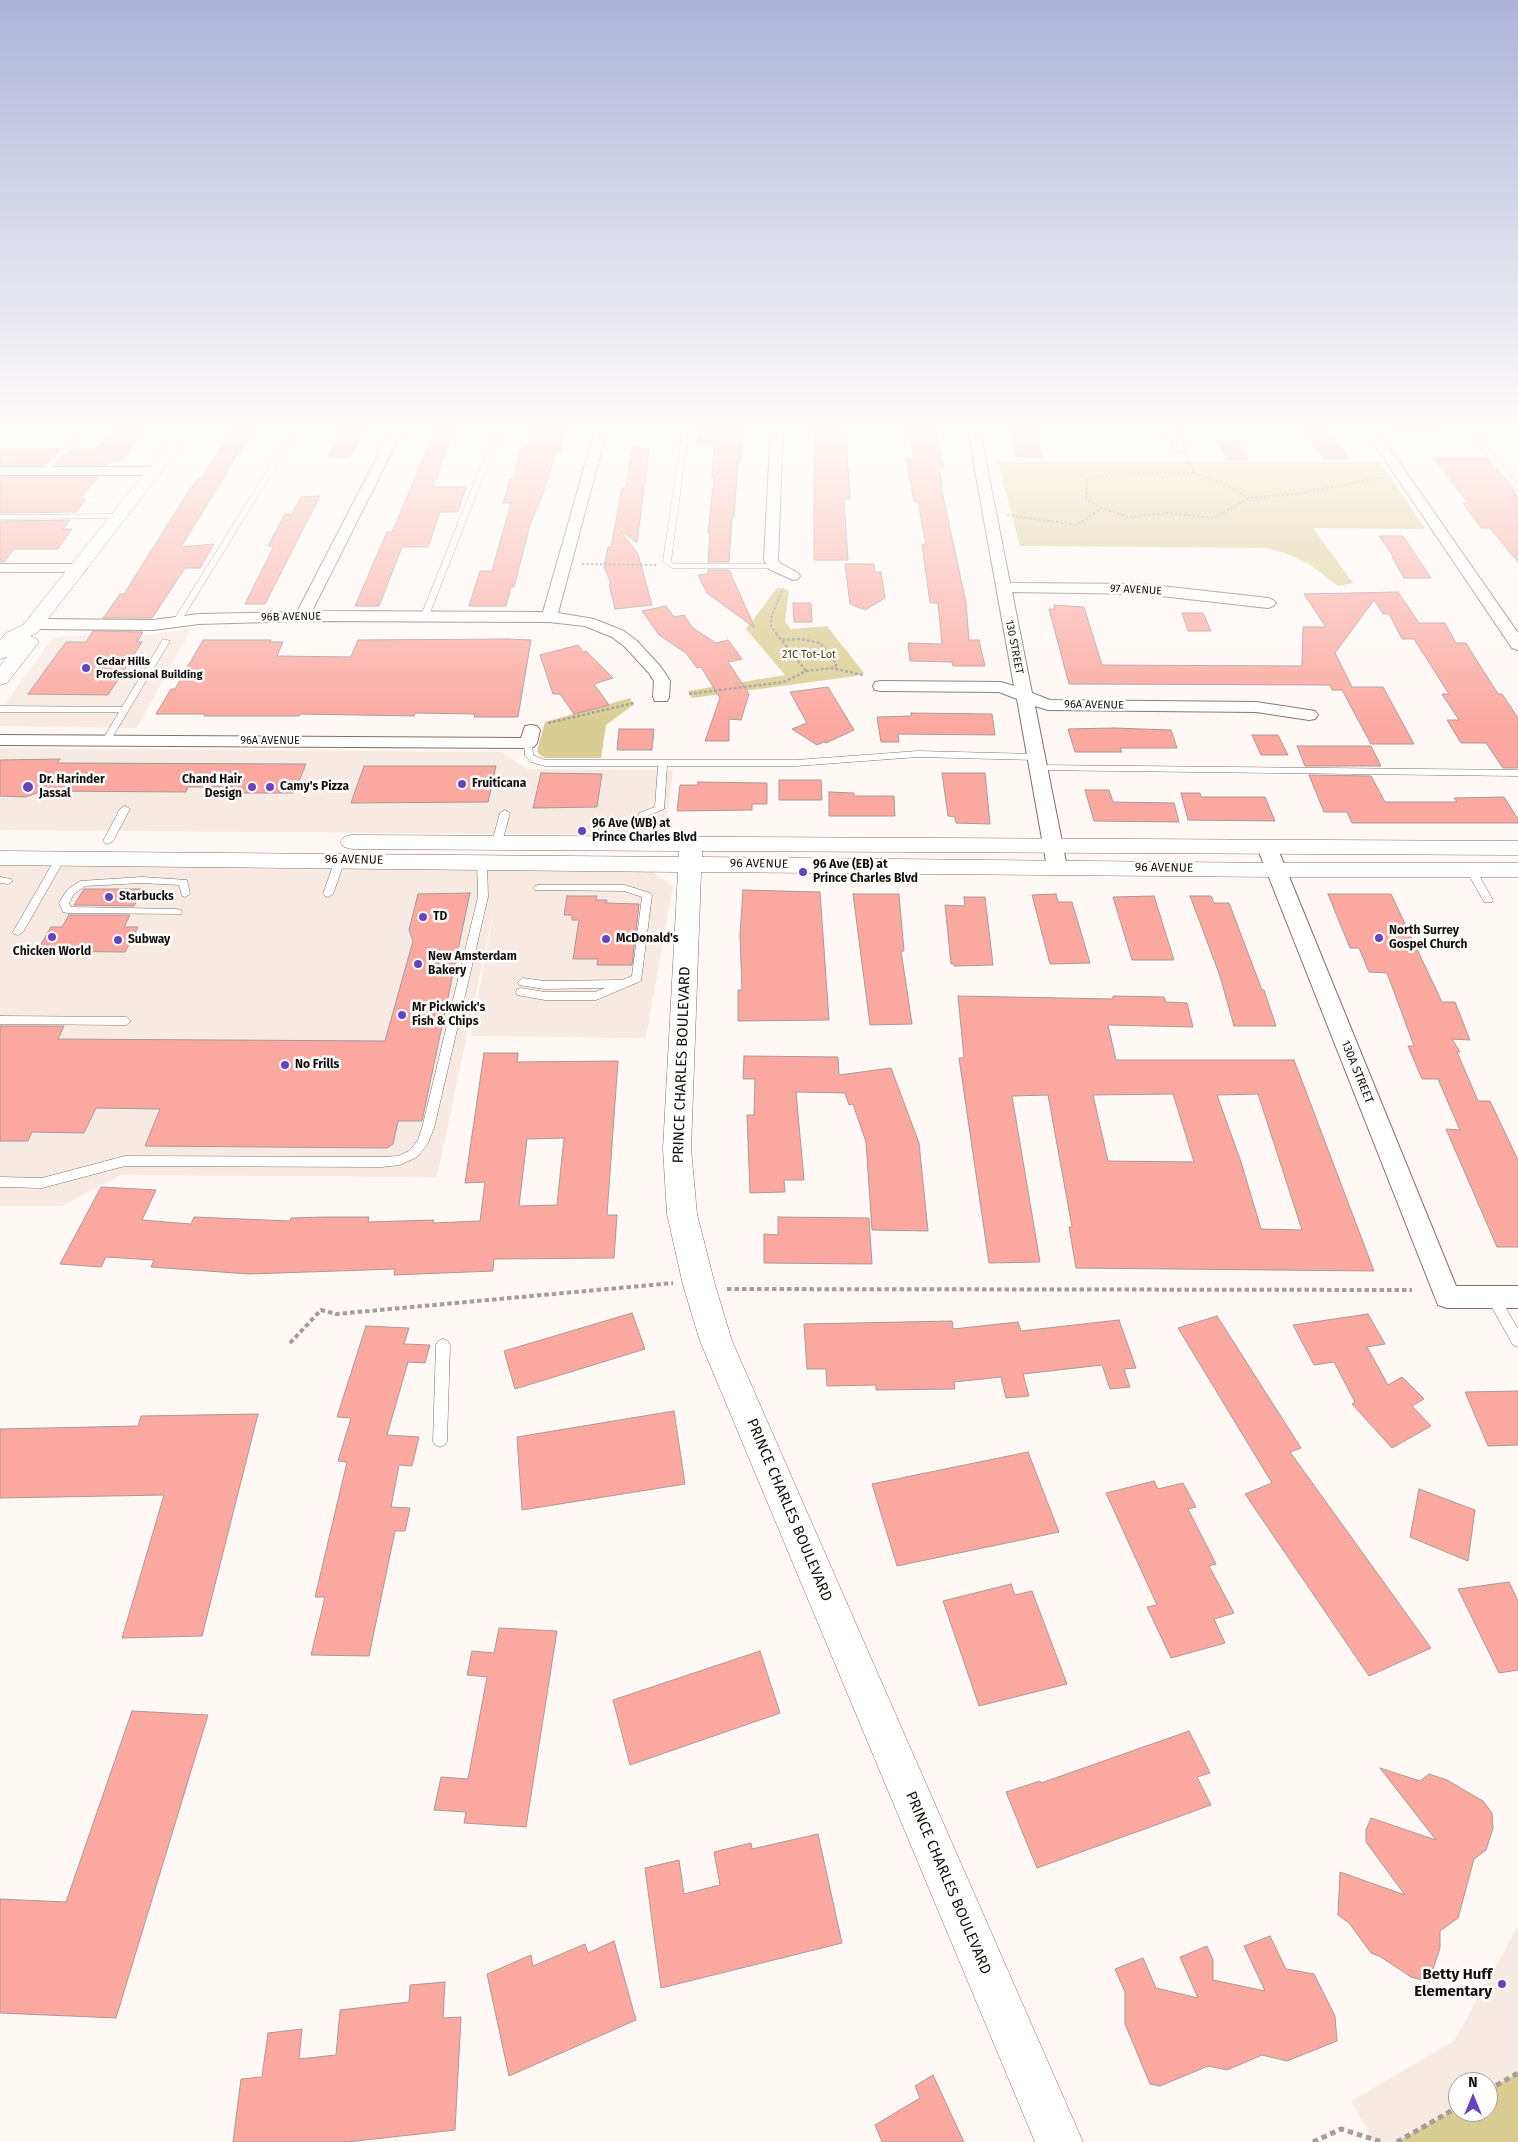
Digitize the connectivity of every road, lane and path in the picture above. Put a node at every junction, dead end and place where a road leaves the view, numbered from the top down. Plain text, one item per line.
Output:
1 (112, 526) edge
2 (236, 526) edge
3 (347, 526) edge
4 (460, 526) edge
5 (574, 526) edge
6 (672, 526) edge
7 (773, 526) edge
8 (992, 526) edge
9 (1436, 526) edge
10 (578, 564) dead end
11 (661, 566) dead end
12 (774, 566) junction
13 (0, 568) edge
14 (80, 568) junction
15 (793, 576) dead end
16 (1003, 587) junction
17 (783, 588) dead end
18 (1268, 603) dead end
19 (302, 616) junction
20 (549, 617) junction
21 (424, 618) junction
22 (177, 621) junction
23 (32, 627) junction
24 (782, 640) junction
25 (166, 641) dead end
26 (1518, 645) edge
27 (0, 653) edge
28 (836, 669) junction
29 (806, 671) junction
30 (863, 675) dead end
31 (0, 679) edge
32 (881, 686) dead end
33 (689, 694) dead end
34 (1024, 696) junction
35 (661, 697) dead end
36 (634, 703) dead end
37 (0, 709) edge
38 (124, 710) junction
39 (1309, 715) dead end
40 (534, 733) junction
41 (0, 740) edge
42 (106, 741) junction
43 (1036, 762) junction
44 (663, 764) junction
45 (1518, 773) edge
46 (125, 809) dead end
47 (505, 814) dead end
48 (642, 815) dead end
49 (0, 840) edge
50 (108, 841) junction
51 (390, 841) junction
52 (293, 842) junction
53 (497, 842) junction
54 (1267, 847) junction
55 (1518, 848) edge
56 (691, 853) junction
57 (1055, 856) junction
58 (0, 858) edge
59 (60, 859) junction
60 (226, 859) junction
61 (340, 860) junction
62 (482, 862) junction
63 (1275, 870) junction
64 (1471, 870) junction
65 (1518, 870) edge
66 (538, 888) dead end
67 (185, 894) dead end
68 (328, 894) dead end
69 (1488, 900) dead end
70 (177, 912) dead end
71 (18, 932) dead end
72 (522, 987) dead end
73 (0, 1020) edge
74 (126, 1021) dead end
75 (0, 1182) edge
76 (676, 1283) dead end
77 (723, 1289) dead end
78 (1412, 1290) dead end
79 (1492, 1296) junction
80 (1518, 1297) edge
81 (1518, 1341) edge
82 (290, 1344) dead end
83 (444, 1345) dead end
84 (440, 1441) dead end
85 (1518, 2073) edge
86 (1498, 2084) edge
87 (1448, 2113) edge
88 (1059, 2142) edge
89 (1313, 2142) edge
90 (1382, 2142) edge
91 (1397, 2142) edge

1 - 14 main road
2 - 22 lane
3 - 19 street
4 - 21 lane
5 - 20 street
6 - 12 lane
7 - 12 street
8 - 16 street, 130 STREET
9 - 26 street
10 - 11 path
12 - 15 street
13 - 14 street
14 - 23 main road
16 - 18 street, 97 AVENUE
16 - 34 street, 130 STREET
17 - 24 path
19 - 21 street, 96B AVENUE
19 - 22 street, 96B AVENUE
20 - 21 street, 96B AVENUE
20 - 35 street, 96B AVENUE
22 - 23 street, 96B AVENUE
23 - 27 main road
23 - 31 main road
24 - 28 path
24 - 29 path
25 - 38 lane
28 - 29 path
28 - 30 path
29 - 33 path
32 - 34 street, 96A AVENUE
34 - 39 street, 96A AVENUE
34 - 43 street, 130 STREET
36 - 40 path
37 - 38 lane
38 - 42 lane
40 - 42 street, 96A AVENUE
40 - 44 lane
41 - 42 street, 96A AVENUE
43 - 44 lane
43 - 45 lane
43 - 57 street, 130 STREET
44 - 48 lane
46 - 50 lane
47 - 53 lane
49 - 50 main road, 96 AVENUE
50 - 52 main road, 96 AVENUE
51 - 52 main road, 96 AVENUE
51 - 53 main road, 96 AVENUE
51 - 61 main road
52 - 60 main road
53 - 56 main road, 96 AVENUE
54 - 55 main road, 96 AVENUE
54 - 57 main road, 96 AVENUE
54 - 63 street, 130A STREET
56 - 57 main road, 96 AVENUE
56 - 62 main road, 96 AVENUE
56 - 88 main road, PRINCE CHARLES BOULEVARD
57 - 63 main road, 96 AVENUE
58 - 59 main road, 96 AVENUE
59 - 60 main road, 96 AVENUE
59 - 71 lane
60 - 61 main road, 96 AVENUE
61 - 62 main road, 96 AVENUE
61 - 68 lane
62 - 75 lane
63 - 64 main road, 96 AVENUE
63 - 79 street, 130A STREET
64 - 65 main road, 96 AVENUE
64 - 69 lane
66 - 72 lane
67 - 70 lane
73 - 74 lane
76 - 82 path
77 - 78 path
79 - 80 street
79 - 81 lane
83 - 84 lane
85 - 86 path
87 - 91 path
89 - 90 path

